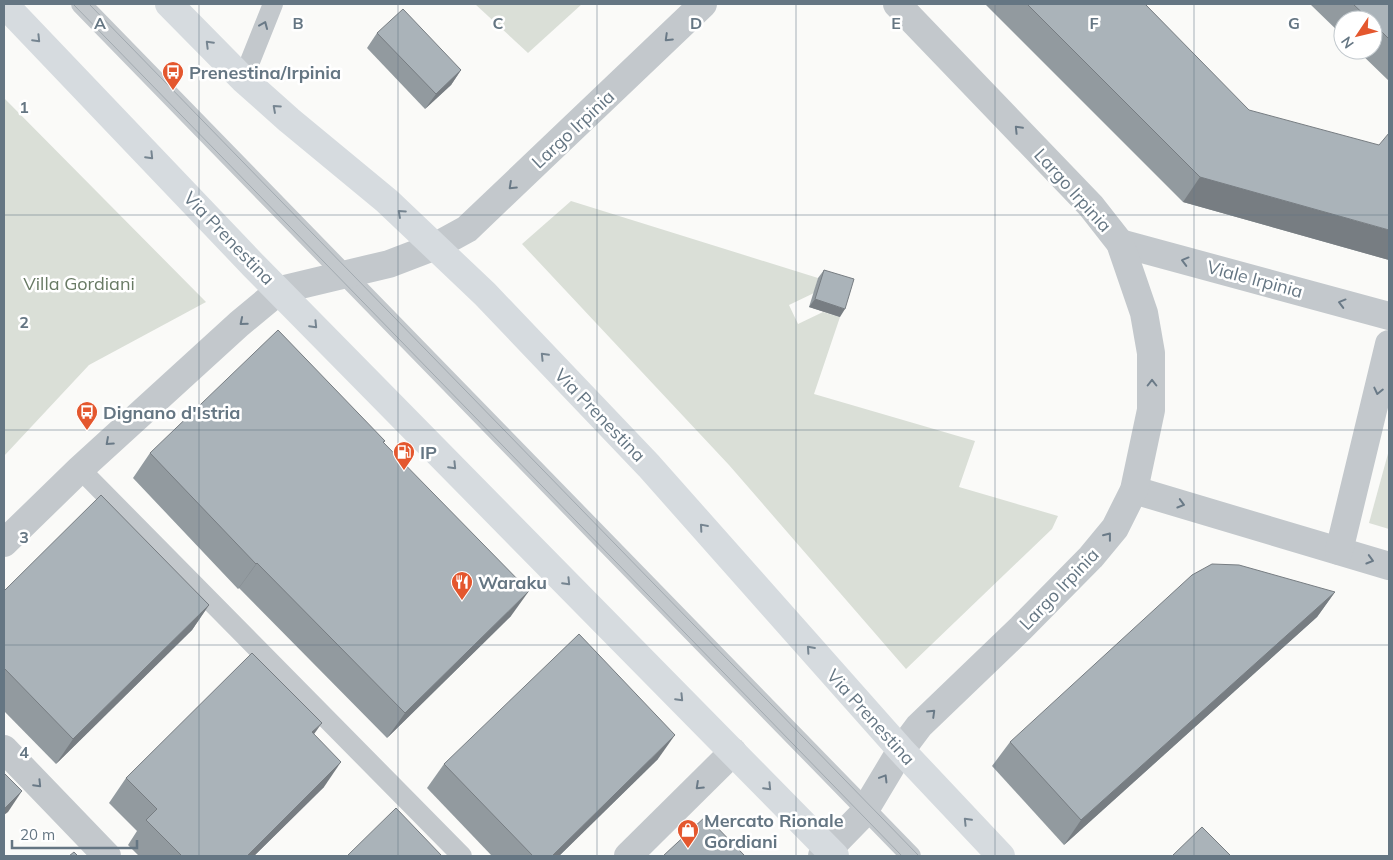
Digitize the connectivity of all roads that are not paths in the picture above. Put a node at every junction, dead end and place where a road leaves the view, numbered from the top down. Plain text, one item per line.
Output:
1 (4, 4) edge
2 (81, 4) edge
3 (169, 4) edge
4 (273, 4) edge
5 (703, 4) edge
6 (897, 4) edge
7 (243, 79) junction
8 (1120, 243) junction
9 (436, 246) junction
10 (345, 274) junction
11 (280, 290) junction
12 (1389, 316) edge
13 (1389, 344) edge
14 (80, 469) junction
15 (1134, 490) junction
16 (4, 543) edge
17 (1338, 551) junction
18 (1389, 566) edge
19 (4, 749) edge
20 (901, 750) junction
21 (734, 752) junction
22 (865, 809) junction
23 (829, 854) edge
24 (107, 856) edge
25 (462, 856) edge
26 (628, 856) edge
27 (911, 856) edge
28 (1002, 856) edge

1 -> 11 main road, Via Prenestina
2 - 10 lane
7 -> 3 main road, Via Prenestina
7 -> 4 lane
5 -> 9 street, Largo Irpinia
8 -> 6 street, Largo Irpinia
9 -> 7 main road, Via Prenestina
12 -> 8 street, Viale Irpinia
15 -> 8 street, Largo Irpinia
9 - 10 street, Largo Irpinia
20 -> 9 main road, Via Prenestina
10 - 11 street, Largo Irpinia
10 - 22 lane
11 -> 14 street
11 -> 21 main road, Via Prenestina
13 -> 17 street
14 - 16 street
14 - 25 lane
15 -> 17 street
20 -> 15 street, Largo Irpinia
17 -> 18 street
19 -> 24 street
22 -> 20 street, Largo Irpinia
28 -> 20 main road, Via Prenestina
21 -> 23 main road, Via Prenestina
21 -> 26 street
22 - 23 street, Largo Irpinia
22 - 27 lane

